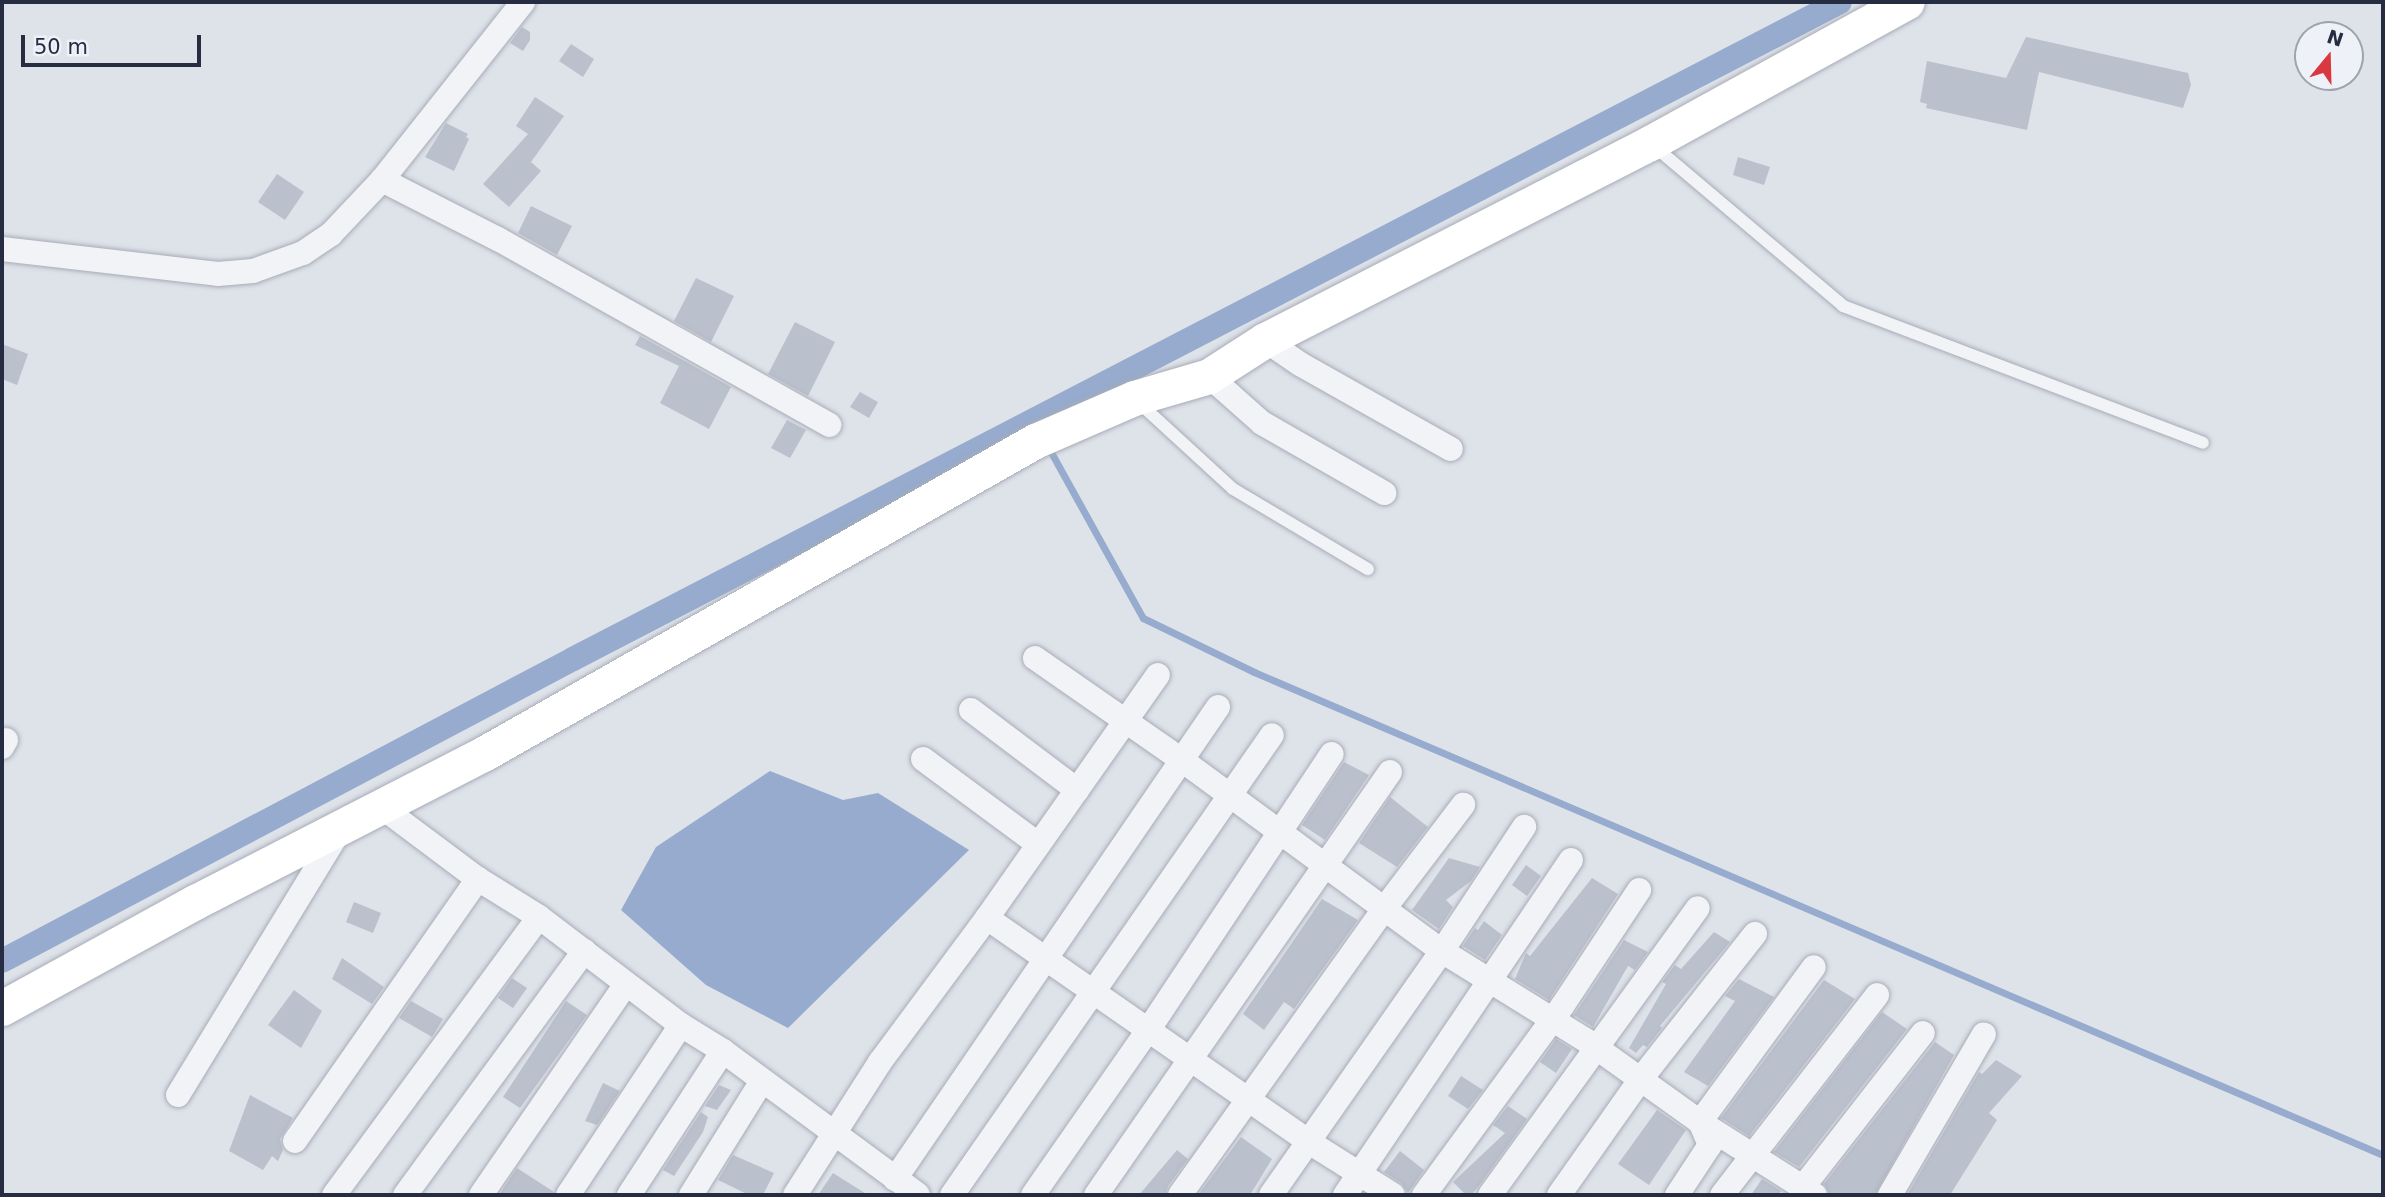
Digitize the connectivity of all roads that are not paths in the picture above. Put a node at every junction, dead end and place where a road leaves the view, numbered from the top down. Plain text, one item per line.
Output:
1 (523, 2) edge
2 (1907, 2) edge
3 (1650, 143) junction
4 (382, 180) junction
5 (2, 249) edge
6 (1265, 340) junction
7 (1209, 376) junction
8 (1134, 398) junction
9 (830, 425) dead end
10 (2203, 443) dead end
11 (1451, 449) dead end
12 (1384, 492) dead end
13 (1368, 569) dead end
14 (1035, 658) dead end
15 (1158, 675) dead end
16 (1218, 707) dead end
17 (971, 710) dead end
18 (1124, 720) junction
19 (1272, 735) dead end
20 (1332, 754) dead end
21 (923, 759) dead end
22 (1182, 761) junction
23 (1390, 772) dead end
24 (1077, 790) junction
25 (1231, 798) junction
26 (1463, 805) dead end
27 (383, 808) junction
28 (342, 826) junction
29 (1524, 827) dead end
30 (1279, 832) junction
31 (1038, 844) junction
32 (1571, 860) dead end
33 (1326, 868) junction
34 (478, 879) junction
35 (1639, 890) dead end
36 (1698, 908) dead end
37 (1384, 909) junction
38 (539, 917) junction
39 (987, 918) junction
40 (1755, 934) dead end
41 (584, 951) junction
42 (1442, 951) junction
43 (1047, 960) junction
44 (1814, 967) dead end
45 (1489, 980) junction
46 (626, 984) junction
47 (1093, 990) junction
48 (1877, 995) dead end
49 (2, 1008) edge
50 (1552, 1019) junction
51 (681, 1025) junction
52 (1149, 1029) junction
53 (1923, 1033) dead end
54 (1984, 1034) dead end
55 (1597, 1048) junction
56 (723, 1051) junction
57 (1192, 1058) junction
58 (1640, 1080) junction
59 (762, 1081) junction
60 (178, 1096) dead end
61 (1251, 1100) junction
62 (1700, 1122) junction
63 (833, 1134) junction
64 (295, 1141) dead end
65 (1309, 1142) junction
66 (1751, 1155) junction
67 (1359, 1174) junction
68 (895, 1179) junction
69 (1808, 1193) edge
70 (334, 1195) edge
71 (405, 1195) edge
72 (481, 1195) edge
73 (568, 1195) edge
74 (629, 1195) edge
75 (691, 1195) edge
76 (795, 1195) edge
77 (918, 1195) edge
78 (952, 1195) edge
79 (1033, 1195) edge
80 (1096, 1195) edge
81 (1180, 1195) edge
82 (1271, 1195) edge
83 (1345, 1195) edge
84 (1393, 1195) edge
85 (1424, 1195) edge
86 (1490, 1195) edge
87 (1559, 1195) edge
88 (1677, 1195) edge
89 (1722, 1195) edge
90 (1890, 1195) edge

1 - 4 street
2 - 3 main road
3 - 6 main road
3 - 10 lane
4 - 5 street
4 - 9 street
6 - 7 main road
6 - 11 street
7 - 8 main road
7 - 12 street
8 - 13 lane
8 - 27 main road
14 - 18 street
15 - 18 street
16 - 22 street
17 - 24 street
18 - 22 street
18 - 24 street
19 - 25 street
20 - 30 street
21 - 31 street
22 - 25 street
22 - 43 street
23 - 33 street
24 - 31 street
25 - 30 street
25 - 47 street
26 - 37 street
27 - 28 main road
27 - 34 street
28 - 49 main road
28 - 60 street
29 - 42 street
30 - 33 street
30 - 52 street
31 - 39 street
32 - 45 street
33 - 37 street
33 - 57 street
34 - 38 street
34 - 64 street
35 - 50 street
36 - 55 street
37 - 42 street
37 - 61 street
38 - 41 street
38 - 70 street
39 - 43 street
39 - 63 street
40 - 58 street
41 - 46 street
41 - 71 street
42 - 45 street
42 - 65 street
43 - 47 street
43 - 68 street
44 - 62 street
45 - 50 street
45 - 67 street
46 - 51 street
46 - 72 street
47 - 52 street
47 - 78 street
48 - 66 street
50 - 55 street
50 - 85 street
51 - 56 street
51 - 73 street
52 - 57 street
52 - 79 street
53 - 69 street
54 - 90 street
55 - 58 street
55 - 86 street
56 - 59 street
56 - 74 street
57 - 61 street
57 - 80 street
58 - 62 street
58 - 87 street
59 - 63 street
59 - 75 street
61 - 65 street
61 - 81 street
62 - 66 street
62 - 88 street
63 - 68 street
63 - 76 street
65 - 67 street
65 - 82 street
66 - 69 street
66 - 89 street
67 - 83 street
67 - 84 street
68 - 77 street

